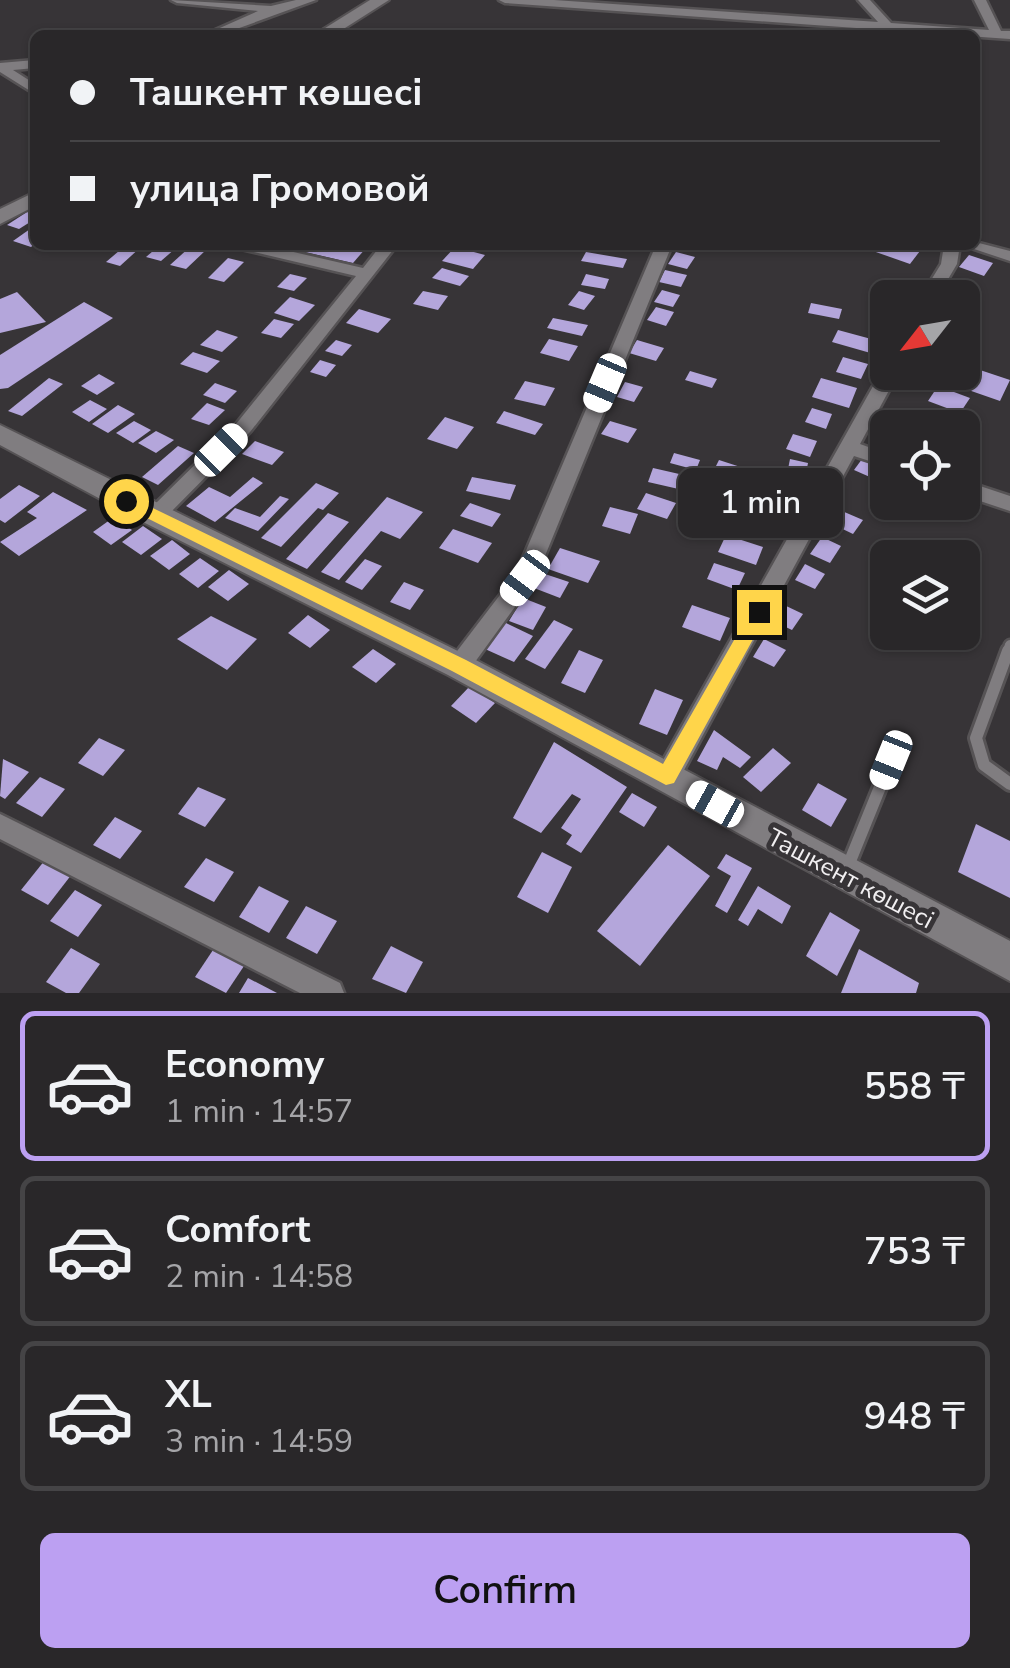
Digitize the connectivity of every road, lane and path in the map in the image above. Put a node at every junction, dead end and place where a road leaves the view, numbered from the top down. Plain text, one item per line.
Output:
1 (176, 0) edge
2 (310, 0) edge
3 (381, 0) edge
4 (505, 0) edge
5 (864, 0) edge
6 (980, 0) edge
7 (274, 9) junction
8 (784, 20) junction
9 (886, 24) junction
10 (222, 30) edge
11 (330, 30) edge
12 (779, 30) edge
13 (891, 30) edge
14 (956, 30) edge
15 (1003, 34) edge
16 (30, 64) edge
17 (0, 67) edge
18 (30, 87) edge
19 (30, 201) edge
20 (0, 218) edge
21 (980, 248) edge
22 (264, 250) edge
23 (385, 250) edge
24 (662, 250) edge
25 (951, 250) edge
26 (1010, 256) edge
27 (366, 274) junction
28 (939, 280) edge
29 (881, 390) edge
30 (0, 434) edge
31 (851, 448) junction
32 (870, 454) edge
33 (980, 493) edge
34 (1010, 504) edge
35 (155, 516) junction
36 (1010, 645) edge
37 (459, 666) junction
38 (891, 760) dead end
39 (666, 776) junction
40 (1010, 784) edge
41 (0, 826) edge
42 (844, 876) junction
43 (1010, 962) edge
44 (330, 993) edge

1 - 7 street
2 - 7 street
3 - 11 main road
4 - 8 street
5 - 9 street
6 - 15 street
7 - 10 street
8 - 9 street
8 - 12 street
9 - 13 street
9 - 14 street
16 - 17 street
17 - 18 street
19 - 20 main road
21 - 26 street
22 - 27 street
23 - 27 street
24 - 37 street
25 - 28 street
27 - 35 street
29 - 31 street
30 - 35 main road, Ташкент көшесі
31 - 32 street
31 - 39 street
33 - 34 street
35 - 37 main road, Ташкент көшесі
36 - 40 lane
37 - 39 main road, Ташкент көшесі
38 - 42 lane
39 - 42 main road, Ташкент көшесі
41 - 44 street
42 - 43 main road, Ташкент көшесі

